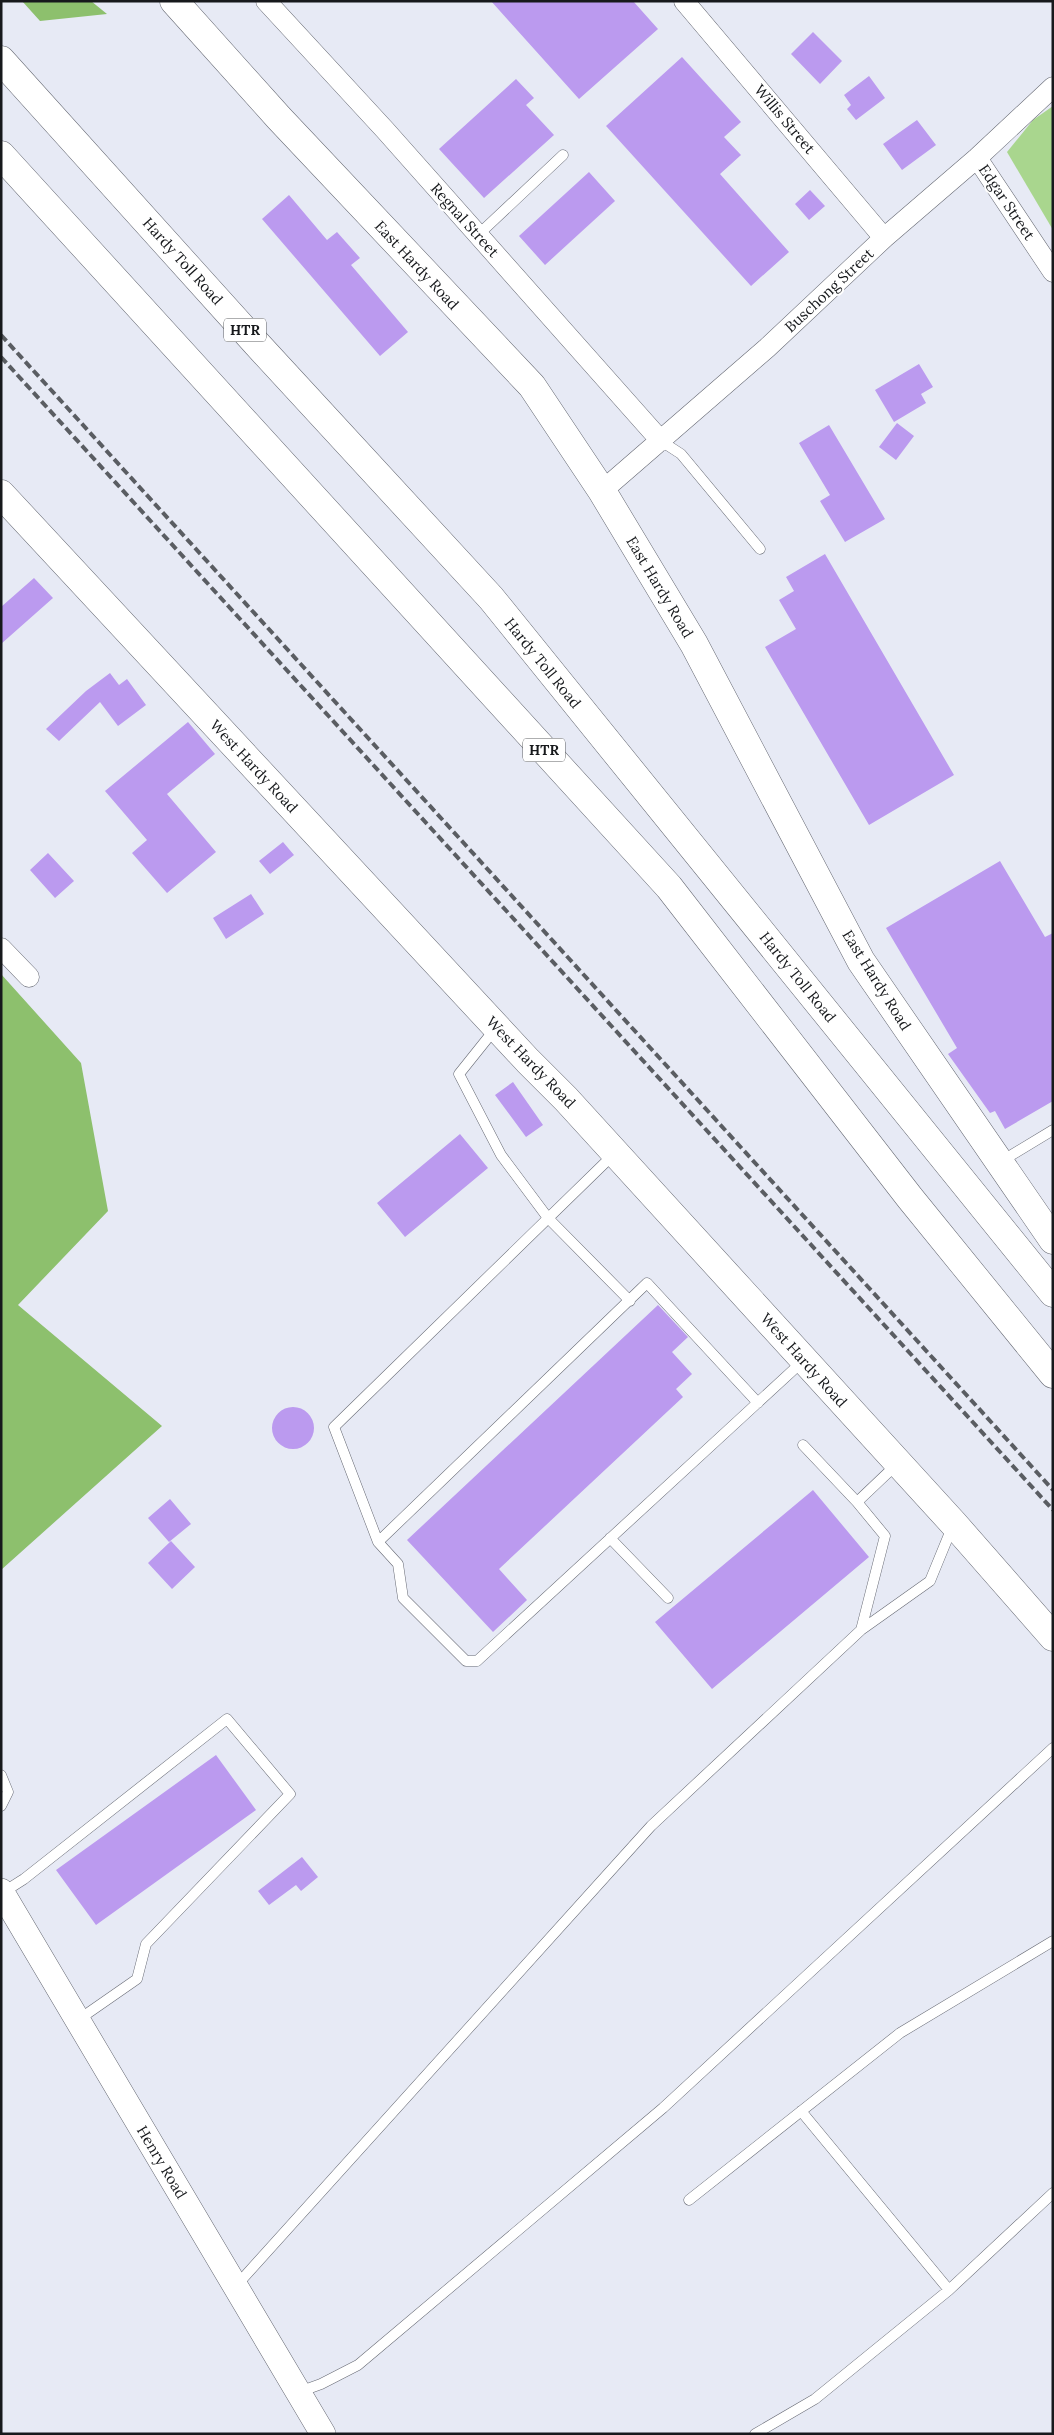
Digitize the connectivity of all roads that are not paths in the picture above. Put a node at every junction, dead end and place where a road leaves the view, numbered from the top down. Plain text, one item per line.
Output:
1 (174, 1) edge
2 (266, 1) edge
3 (684, 1) edge
4 (1, 60) edge
5 (1053, 87) edge
6 (1, 155) edge
7 (563, 155) dead end
8 (977, 158) junction
9 (478, 235) junction
10 (884, 238) junction
11 (1052, 271) edge
12 (661, 441) junction
13 (602, 491) junction
14 (1, 494) edge
15 (760, 549) dead end
16 (1, 948) edge
17 (28, 977) dead end
18 (496, 1027) junction
19 (1053, 1130) edge
20 (615, 1152) junction
21 (1000, 1163) junction
22 (548, 1218) junction
23 (1053, 1240) edge
24 (1053, 1293) edge
25 (630, 1301) junction
26 (804, 1360) junction
27 (1053, 1374) edge
28 (758, 1403) junction
29 (803, 1445) dead end
30 (898, 1463) junction
31 (857, 1502) junction
32 (954, 1524) junction
33 (610, 1538) junction
34 (378, 1542) junction
35 (668, 1598) dead end
36 (861, 1630) junction
37 (1053, 1637) edge
38 (1053, 1748) edge
39 (1, 1775) edge
40 (1, 1806) edge
41 (2, 1892) edge
42 (1053, 1941) edge
43 (78, 2020) junction
44 (801, 2111) junction
45 (1053, 2193) edge
46 (689, 2200) dead end
47 (236, 2286) junction
48 (948, 2290) junction
49 (298, 2392) junction
50 (323, 2434) edge
51 (755, 2434) edge

1 - 13 main road, East Hardy Road
2 - 9 street, Regnal Street
3 - 10 street, Willis Street
4 - 24 main road, Hardy Toll Road / HTR
5 - 8 street, Buschong Street
6 - 27 main road, HTR
7 - 9 lane
8 - 10 street, Buschong Street
8 - 11 street, Edgar Street
9 - 12 street, Regnal Street
10 - 12 street, Buschong Street
12 - 13 street, Buschong Street
12 - 15 lane
13 - 21 main road, East Hardy Road
14 - 18 main road, West Hardy Road
16 - 17 street
18 - 20 main road, West Hardy Road
18 - 22 lane
19 - 21 lane
20 - 22 lane
20 - 26 main road, West Hardy Road
21 - 23 main road, East Hardy Road
22 - 25 lane
22 - 34 lane
25 - 28 lane
25 - 34 lane
26 - 28 lane
26 - 30 main road, West Hardy Road
28 - 33 lane
29 - 31 lane
30 - 31 lane
30 - 32 main road, West Hardy Road
31 - 36 lane
32 - 36 lane
32 - 37 main road, West Hardy Road
33 - 34 lane
33 - 35 lane
36 - 47 lane
38 - 49 lane
39 - 40 lane
41 - 43 street, Henry Road
41 - 43 lane
42 - 44 lane
43 - 47 street, Henry Road
44 - 46 lane
44 - 48 lane
45 - 48 lane
47 - 49 street, Henry Road
48 - 51 lane
49 - 50 street, Henry Road

